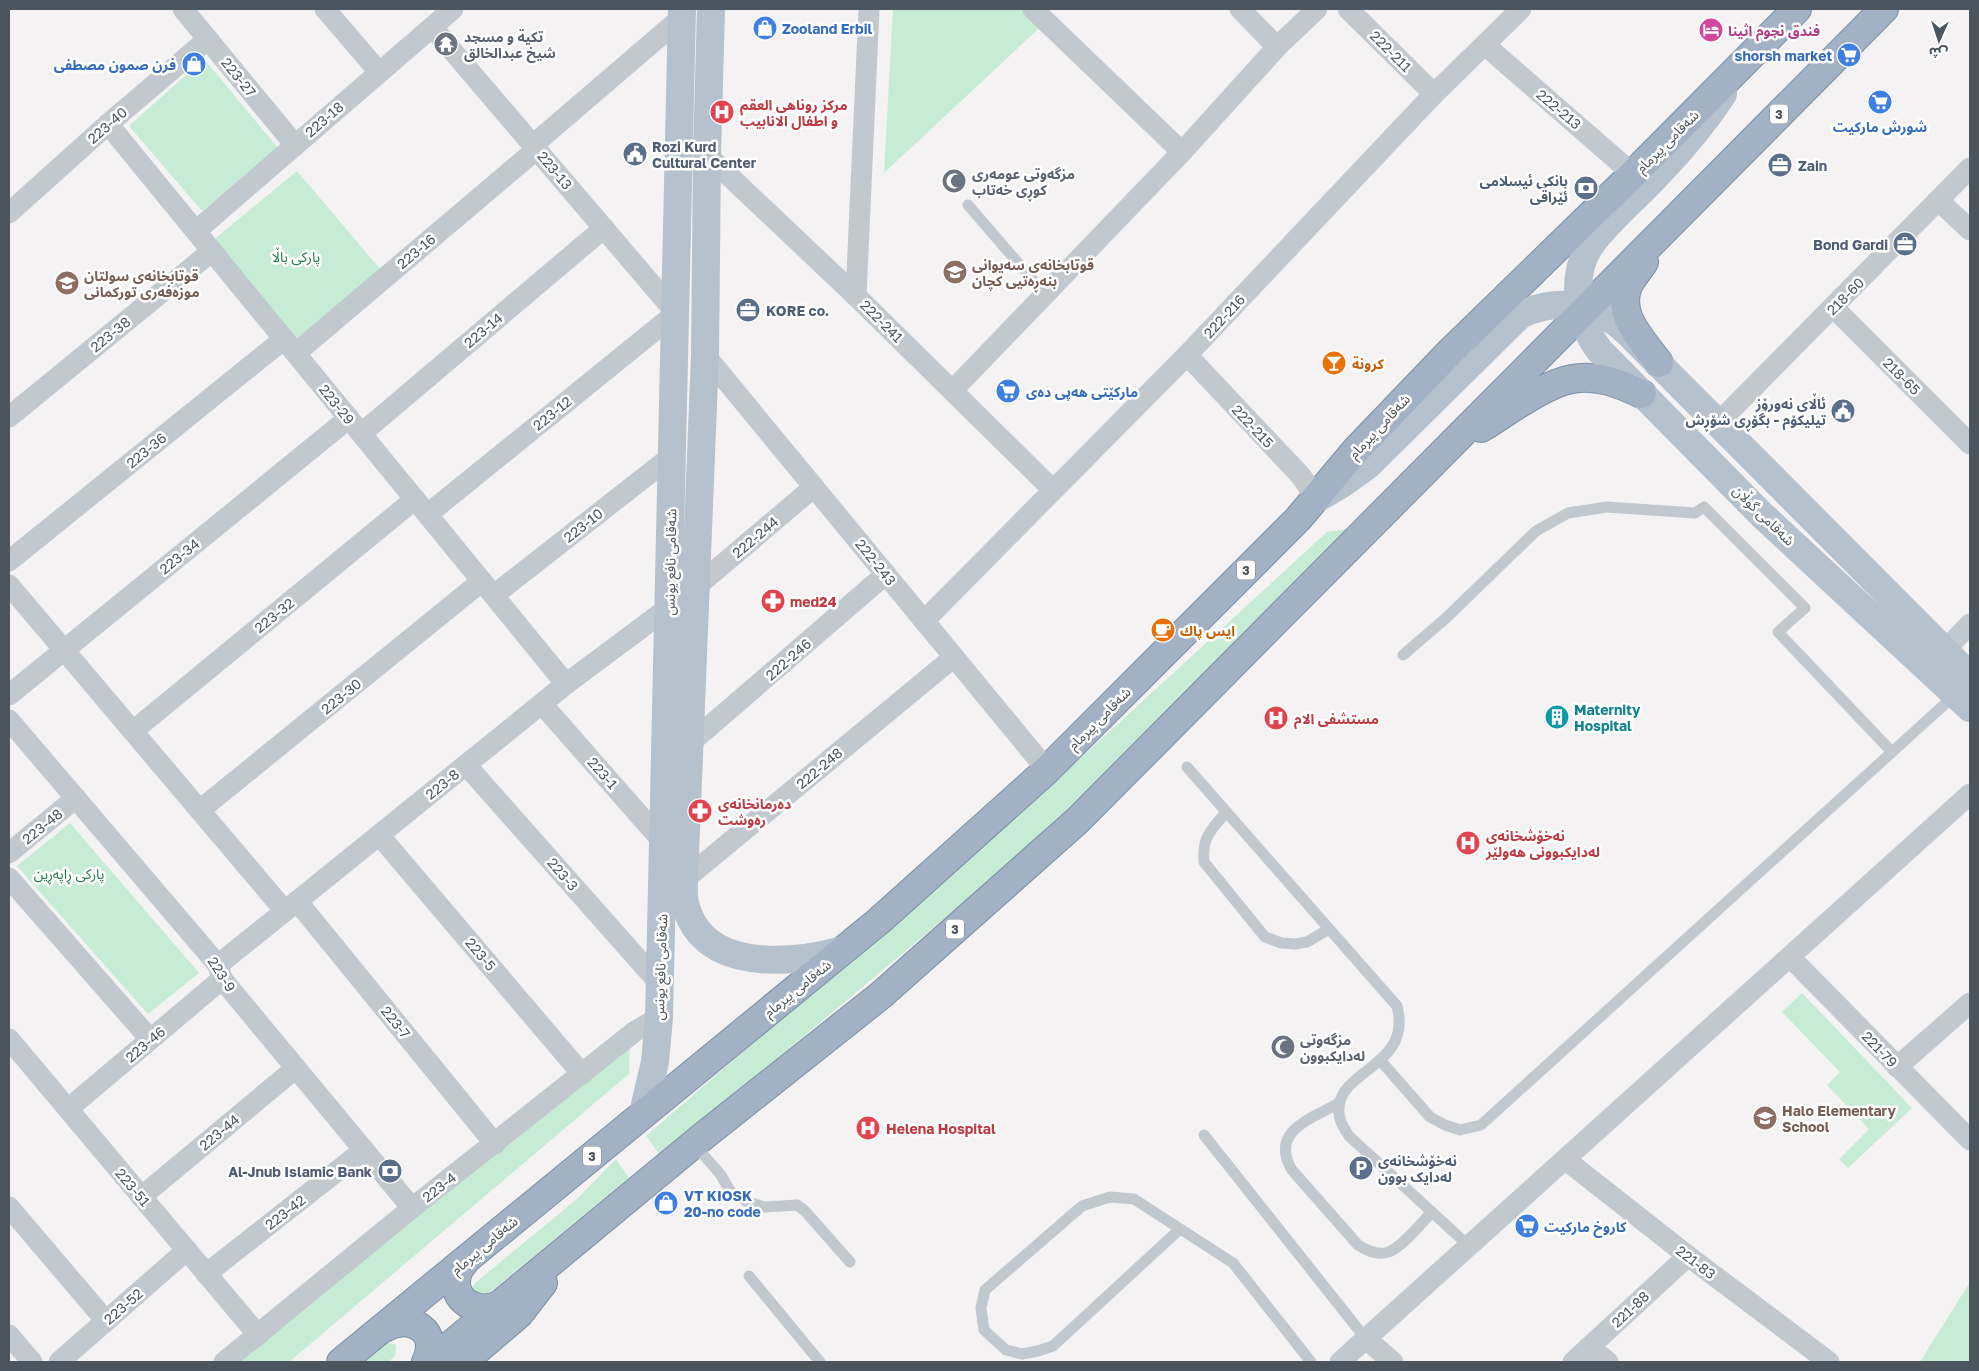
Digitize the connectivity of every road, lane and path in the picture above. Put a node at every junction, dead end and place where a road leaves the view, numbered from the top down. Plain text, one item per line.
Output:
1 (183, 9) edge
2 (325, 9) edge
3 (453, 9) edge
4 (711, 9) edge
5 (869, 9) edge
6 (1033, 9) edge
7 (1240, 9) edge
8 (1317, 9) edge
9 (1348, 9) edge
10 (1521, 9) edge
11 (1797, 9) edge
12 (1884, 9) edge
13 (682, 13) edge
14 (433, 28) junction
15 (208, 39) junction
16 (1485, 45) junction
17 (1277, 47) junction
18 (1741, 67) junction
19 (379, 72) junction
20 (1434, 94) junction
21 (108, 124) junction
22 (294, 145) junction
23 (535, 147) junction
24 (1182, 152) junction
25 (707, 155) junction
26 (1970, 168) edge
27 (1633, 174) junction
28 (1939, 201) junction
29 (968, 205) dead end
30 (9, 213) edge
31 (1673, 220) junction
32 (604, 228) junction
33 (1970, 230) edge
34 (196, 231) junction
35 (212, 250) junction
36 (1045, 294) junction
37 (856, 296) junction
38 (1582, 308) junction
39 (1834, 308) junction
40 (676, 313) junction
41 (706, 314) junction
42 (290, 346) junction
43 (705, 355) junction
44 (1187, 356) junction
45 (1659, 363) junction
46 (952, 391) junction
47 (1642, 394) junction
48 (9, 417) edge
49 (1719, 422) junction
50 (355, 426) junction
51 (1970, 444) edge
52 (1442, 453) junction
53 (673, 454) junction
54 (814, 487) junction
55 (1053, 490) junction
56 (1316, 498) junction
57 (421, 506) junction
58 (9, 561) edge
59 (886, 574) junction
60 (9, 585) edge
61 (696, 587) junction
62 (488, 588) junction
63 (669, 608) junction
64 (924, 621) junction
65 (1970, 624) edge
66 (63, 650) junction
67 (1945, 650) junction
68 (1403, 655) dead end
69 (954, 657) junction
70 (566, 684) junction
71 (1965, 693) edge
72 (9, 695) edge
73 (542, 704) junction
74 (9, 720) edge
75 (133, 731) junction
76 (689, 744) junction
77 (1892, 752) junction
78 (466, 765) junction
79 (1187, 767) dead end
80 (1047, 770) junction
81 (1970, 794) edge
82 (76, 798) junction
83 (200, 810) junction
84 (1226, 812) junction
85 (380, 835) junction
86 (663, 842) junction
87 (9, 853) edge
88 (9, 878) edge
89 (684, 880) junction
90 (291, 906) junction
91 (1328, 929) junction
92 (843, 950) junction
93 (1790, 957) junction
94 (220, 972) junction
95 (660, 984) junction
96 (1970, 1003) edge
97 (659, 1017) junction
98 (9, 1039) edge
99 (150, 1039) junction
100 (1380, 1060) junction
101 (1897, 1067) junction
102 (296, 1068) junction
103 (582, 1074) junction
104 (1339, 1103) junction
105 (68, 1109) junction
106 (643, 1114) junction
107 (1204, 1135) dead end
108 (1970, 1140) edge
109 (495, 1144) junction
110 (694, 1144) junction
111 (364, 1150) junction
112 (1566, 1160) junction
113 (141, 1197) junction
114 (9, 1207) edge
115 (412, 1208) junction
116 (1432, 1212) junction
117 (1180, 1229) junction
118 (581, 1237) junction
119 (1469, 1246) junction
120 (186, 1250) junction
121 (1688, 1256) junction
122 (465, 1261) junction
123 (850, 1262) dead end
124 (206, 1274) junction
125 (749, 1276) dead end
126 (498, 1305) junction
127 (106, 1321) junction
128 (384, 1328) junction
129 (9, 1335) edge
130 (258, 1335) junction
131 (1366, 1340) junction
132 (1589, 1347) junction
133 (32, 1362) edge
134 (59, 1362) edge
135 (224, 1362) edge
136 (341, 1362) edge
137 (426, 1362) edge
138 (430, 1362) edge
139 (462, 1362) edge
140 (820, 1362) edge
141 (1311, 1362) edge
142 (1340, 1362) edge
143 (1393, 1362) edge
144 (1573, 1362) edge
145 (1608, 1362) edge
146 (1829, 1362) edge

1 - 15 street, 223-27
2 - 19 street
3 - 14 street, 223-18
4 - 25 main road, شەقامی نافع یونس
5 - 37 street
6 - 24 street
7 - 17 street
8 - 17 street
9 - 20 street, 222-211
10 - 16 street, 222-216
11 - 18 highway, شەقامی پیرمام / 3
12 - 31 highway, 3
13 - 23 street, 223-16
13 - 40 main road, شەقامی نافع یونس
14 - 19 street, 223-18
14 - 23 street, 223-13
15 - 21 street, 223-40
15 - 22 street, 223-27
16 - 20 street, 222-216
16 - 27 street, 222-213
17 - 24 street
18 - 27 highway, شەقامی پیرمام / 3
18 - 38 main road, شەقامی گوڵان
19 - 22 street, 223-18
20 - 44 street, 222-216
21 - 30 street, 223-40
21 - 34 street, 223-29
22 - 34 street, 223-18
23 - 32 street, 223-13
23 - 42 street, 223-16
24 - 36 street
25 - 37 street, 222-241
25 - 41 main road, شەقامی نافع یونس
26 - 28 street, 218-60
27 - 56 highway, شەقامی پیرمام / 3
28 - 33 street
28 - 39 street, 218-60
29 - 36 lane
31 - 38 highway, 3
31 - 45 highway
32 - 40 street, 223-13
32 - 50 street, 223-14
34 - 35 street, 223-29
35 - 42 street, 223-29
35 - 48 street, 223-38
36 - 46 street
37 - 46 street, 222-241
38 - 45 main road
38 - 47 main road, شەقامی گوڵان
38 - 52 highway, 3
38 - 56 main road
39 - 49 street, 218-60
39 - 51 street, 218-65
40 - 41 main road
40 - 53 main road, شەقامی نافع یونس
40 - 57 street, 223-12
41 - 43 main road, شەقامی نافع یونس
42 - 50 street, 223-29
42 - 58 street, 223-36
43 - 54 street, 222-243
43 - 61 main road, شەقامی نافع یونس
44 - 55 street, 222-216
44 - 56 street, 222-215
45 - 49 main road
46 - 55 street, 222-241
47 - 52 highway
47 - 71 main road, شەقامی گوڵان
49 - 67 main road
50 - 57 street, 223-29
50 - 66 street, 223-34
52 - 110 highway, 3
53 - 62 street, 223-10
53 - 63 main road, شەقامی نافع یونس
54 - 59 street, 222-243
54 - 61 street, 222-244
55 - 64 street, 222-216
56 - 80 highway, شەقامی پیرمام / 3
57 - 62 street, 223-29
57 - 75 street, 223-32
59 - 64 street, 222-243
59 - 76 street, 222-246
60 - 66 street, 223-7
61 - 63 street, 222-244
61 - 76 main road, شەقامی نافع یونس
62 - 70 street, 223-29
62 - 83 street, 223-30
63 - 70 street, 223-8
63 - 86 main road, شەقامی نافع یونس
64 - 69 street, 222-243
65 - 67 street
66 - 72 street, 223-34
66 - 75 street, 223-7
67 - 71 main road
68 - 77 lane
69 - 80 street, 222-243
69 - 89 street, 222-248
70 - 73 street, 223-8
71 - 77 lane
73 - 78 street, 223-8
73 - 86 street, 223-1
74 - 82 street, 223-9
75 - 83 street, 223-7
76 - 89 main road, شەقامی نافع یونس
77 - 100 lane
78 - 85 street, 223-8
78 - 95 street, 223-3
79 - 84 lane
80 - 92 highway, شەقامی پیرمام / 3
81 - 93 street
82 - 87 street, 223-48
82 - 94 street, 223-9
83 - 90 street, 223-7
84 - 91 lane
84 - 91 lane
85 - 90 street, 223-8
85 - 103 street, 223-5
86 - 95 main road, شەقامی نافع یونس
88 - 99 street
89 - 92 main road, شەقامی نافع یونس
90 - 94 street, 223-8
90 - 109 street, 223-7
91 - 100 lane
92 - 106 highway, شەقامی پیرمام / 3
93 - 101 street, 221-79
93 - 112 street
94 - 99 street, 223-46
94 - 102 street, 223-9
95 - 97 main road, شەقامی نافع یونس
96 - 101 street
97 - 103 street, 223-4
97 - 106 main road, شەقامی نافع یونس
98 - 105 street, 223-51
99 - 105 street, 223-46
100 - 104 lane
101 - 108 street, 221-79
102 - 111 street, 223-9
102 - 113 street, 223-44
103 - 109 street, 223-4
104 - 116 lane
104 - 116 lane
105 - 113 street, 223-51
106 - 122 highway, شەقامی پیرمام / 3
107 - 131 lane
109 - 115 street, 223-4
110 - 118 highway, 3
110 - 123 lane
111 - 115 street, 223-9
111 - 124 street, 223-42
112 - 119 street
112 - 121 street, 221-83
113 - 120 street, 223-51
114 - 127 street
115 - 130 street, 223-4
116 - 119 lane
117 - 117 lane
117 - 141 lane
118 - 126 highway, 3
118 - 139 highway
119 - 131 street
120 - 124 street, 223-51
120 - 127 street, 223-52
121 - 132 street, 221-88
121 - 146 street, 221-83
122 - 126 highway
122 - 128 highway, شەقامی پیرمام / 3
124 - 130 street, 223-51
125 - 140 lane
126 - 138 highway, 3
127 - 134 street, 223-52
128 - 136 highway, شەقامی پیرمام / 3
128 - 137 highway
129 - 133 street
130 - 135 street, 223-4
131 - 142 street
131 - 143 street
132 - 144 street, 221-88
132 - 145 street

